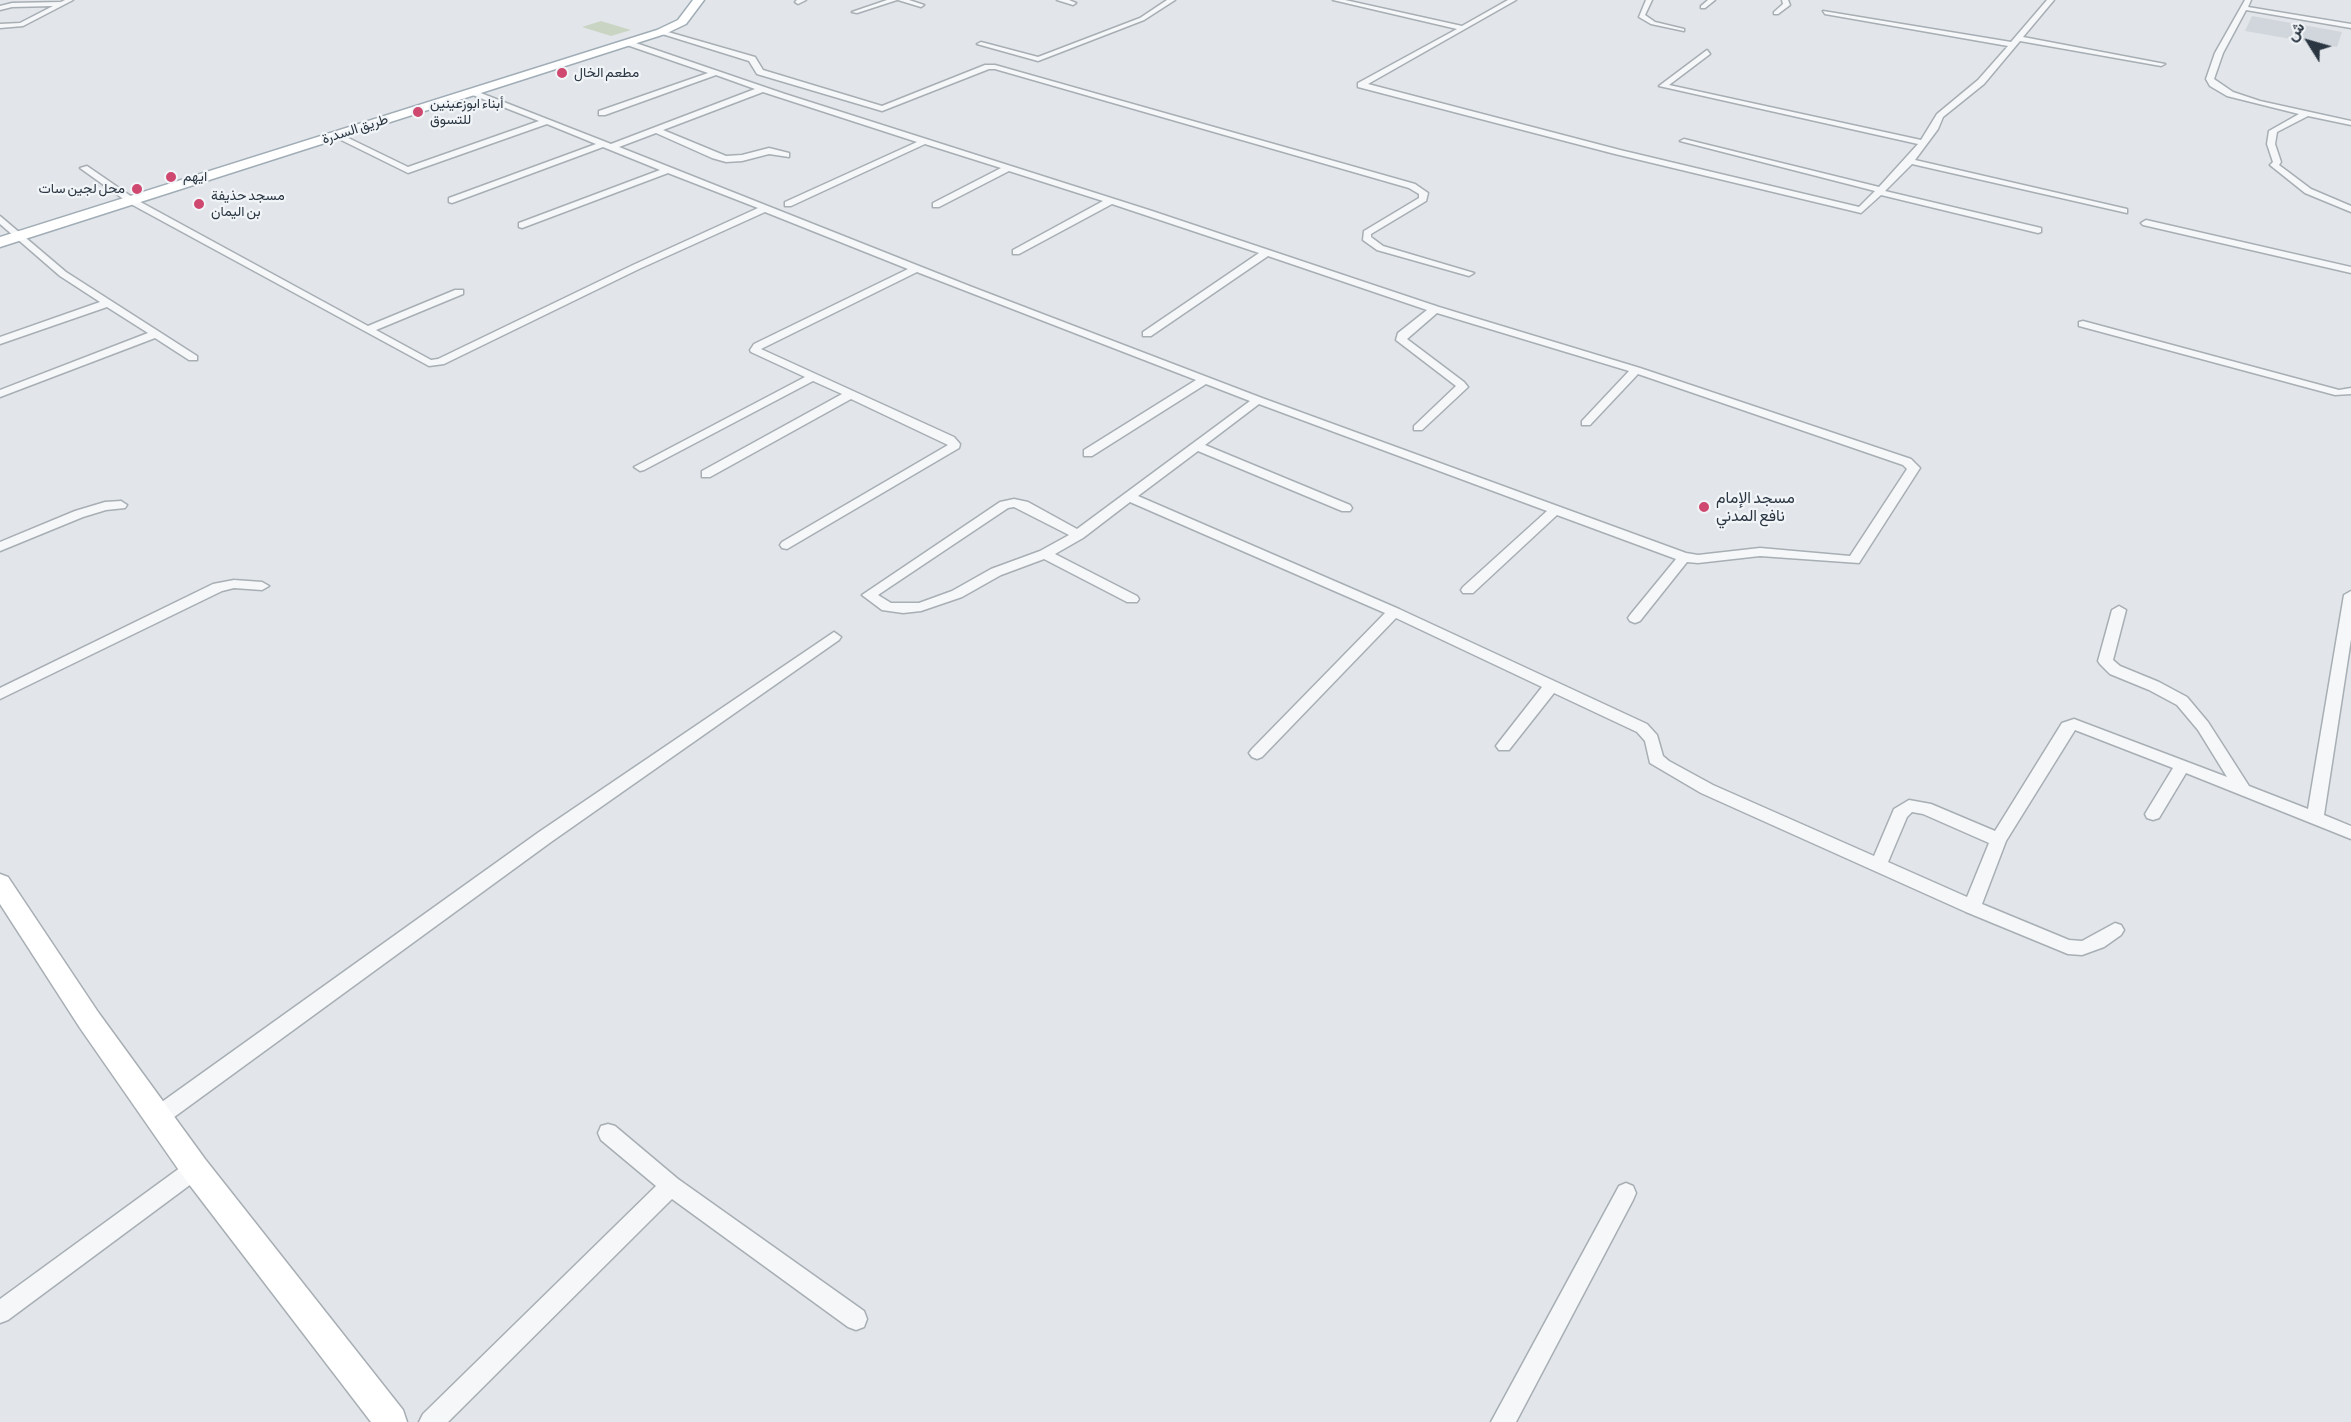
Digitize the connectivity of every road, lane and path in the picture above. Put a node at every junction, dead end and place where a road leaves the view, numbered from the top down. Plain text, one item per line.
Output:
1 (699, 0) edge
2 (871, 0) edge
3 (894, 0) edge
4 (901, 0) edge
5 (1060, 0) edge
6 (1172, 0) edge
7 (1336, 0) edge
8 (1513, 0) edge
9 (1649, 0) edge
10 (1712, 0) edge
11 (1785, 0) edge
12 (2051, 0) edge
13 (2248, 0) edge
14 (66, 2) edge
15 (884, 3) junction
16 (1073, 3) dead end
17 (921, 5) dead end
18 (1703, 7) dead end
19 (0, 8) edge
20 (2243, 8) junction
21 (855, 12) dead end
22 (1825, 12) dead end
23 (1776, 13) dead end
24 (0, 26) edge
25 (2351, 26) edge
26 (1463, 28) junction
27 (1682, 30) dead end
28 (661, 32) junction
29 (2018, 38) junction
30 (627, 42) junction
31 (981, 44) dead end
32 (2013, 45) junction
33 (1707, 52) dead end
34 (2161, 64) dead end
35 (718, 72) junction
36 (764, 89) junction
37 (473, 92) junction
38 (602, 113) dead end
39 (2306, 114) junction
40 (548, 121) junction
41 (2351, 123) edge
42 (656, 130) junction
43 (335, 135) junction
44 (926, 141) junction
45 (1684, 141) dead end
46 (1923, 142) junction
47 (607, 145) junction
48 (786, 155) dead end
49 (1910, 161) junction
50 (84, 168) dead end
51 (1008, 168) junction
52 (670, 169) junction
53 (1881, 191) junction
54 (452, 200) dead end
55 (132, 201) junction
56 (1111, 201) junction
57 (788, 204) dead end
58 (936, 205) dead end
59 (766, 208) junction
60 (2351, 208) edge
61 (2124, 211) dead end
62 (0, 219) edge
63 (2146, 224) dead end
64 (522, 225) dead end
65 (2038, 230) dead end
66 (19, 236) junction
67 (0, 242) edge
68 (1016, 252) dead end
69 (1267, 252) junction
70 (917, 268) junction
71 (2351, 270) edge
72 (1469, 273) dead end
73 (459, 292) dead end
74 (107, 303) junction
75 (1435, 309) junction
76 (2083, 324) dead end
77 (368, 330) junction
78 (156, 334) junction
79 (1147, 334) dead end
80 (0, 341) edge
81 (193, 358) dead end
82 (1636, 370) junction
83 (813, 377) junction
84 (1206, 379) junction
85 (2351, 391) edge
86 (0, 394) edge
87 (851, 394) junction
88 (1258, 400) junction
89 (1586, 423) dead end
90 (1418, 428) dead end
91 (1197, 446) junction
92 (1088, 453) dead end
93 (640, 467) dead end
94 (706, 474) dead end
95 (1130, 497) junction
96 (121, 505) dead end
97 (1346, 508) dead end
98 (1556, 509) junction
99 (1078, 536) junction
100 (786, 545) dead end
101 (0, 547) edge
102 (1046, 554) junction
103 (1684, 557) junction
104 (262, 586) dead end
105 (1468, 590) dead end
106 (2351, 595) edge
107 (1132, 599) dead end
108 (2119, 609) dead end
109 (1394, 612) junction
110 (1635, 618) dead end
111 (834, 637) dead end
112 (1551, 687) junction
113 (0, 694) edge
114 (1504, 746) dead end
115 (1257, 753) dead end
116 (2182, 767) junction
117 (2244, 791) junction
118 (2153, 814) dead end
119 (2315, 819) junction
120 (2351, 833) edge
121 (1998, 840) junction
122 (1879, 865) junction
123 (0, 884) edge
124 (1972, 907) junction
125 (2115, 930) dead end
126 (159, 1116) junction
127 (608, 1133) dead end
128 (195, 1168) junction
129 (671, 1186) junction
130 (1626, 1193) dead end
131 (0, 1312) edge
132 (856, 1319) dead end
133 (391, 1422) edge
134 (431, 1422) edge
135 (1503, 1422) edge

1 - 28 main road, طريق السدرة
2 - 15 street
3 - 15 street
4 - 17 street
5 - 16 street
6 - 31 street
7 - 26 street
8 - 26 street
9 - 27 street
10 - 18 street
11 - 23 street
12 - 29 street
13 - 20 street
14 - 19 street
14 - 24 street
15 - 21 street
20 - 25 street
20 - 39 street
22 - 32 street
26 - 53 street
28 - 30 main road, طريق السدرة
28 - 72 street
29 - 32 street
29 - 34 street
30 - 35 street
30 - 37 main road, طريق السدرة
32 - 46 street
33 - 46 street
35 - 36 street
35 - 38 street
36 - 42 street
36 - 44 street
37 - 40 street
37 - 43 main road, طريق السدرة
39 - 41 street
39 - 60 street
40 - 43 street
40 - 47 street
42 - 47 street
42 - 48 street
43 - 55 main road, طريق السدرة
44 - 51 street
44 - 57 street
45 - 53 street
46 - 49 street
47 - 52 street
47 - 54 street
49 - 53 street
49 - 61 street
50 - 55 street
51 - 56 street
51 - 58 street
52 - 59 street
52 - 64 street
53 - 65 street
55 - 66 main road, طريق السدرة
55 - 77 street
56 - 68 street
56 - 69 street
59 - 70 street
59 - 77 street
62 - 66 street
63 - 71 street
66 - 67 main road, طريق السدرة
66 - 74 street
69 - 75 street
69 - 79 street
70 - 83 street
70 - 84 street
73 - 77 street
74 - 78 street
74 - 80 street
75 - 82 street
75 - 90 street
76 - 85 street
78 - 81 street
78 - 86 street
82 - 89 street
82 - 103 street
83 - 87 street
83 - 93 street
84 - 88 street
84 - 92 street
87 - 94 street
87 - 100 street
88 - 91 street
88 - 98 street
91 - 95 street
91 - 97 street
95 - 99 street
95 - 109 street
96 - 101 street
98 - 103 street
98 - 105 street
99 - 102 street
99 - 102 street
102 - 107 street
103 - 110 street
104 - 113 street
106 - 119 street
108 - 117 street
109 - 112 street
109 - 115 street
111 - 126 street
112 - 114 street
112 - 122 street
116 - 117 street
116 - 118 street
116 - 121 street
117 - 119 street
119 - 120 street
121 - 122 street
121 - 124 street
122 - 124 street
123 - 126 main road
124 - 125 street
126 - 128 main road
127 - 129 street
128 - 131 street
128 - 133 main road
129 - 132 street
129 - 134 street
130 - 135 street

